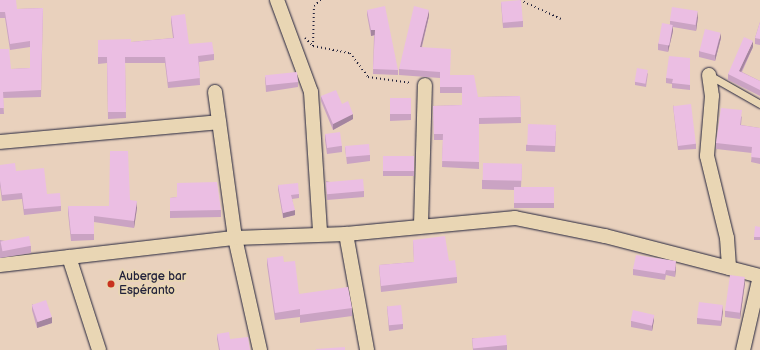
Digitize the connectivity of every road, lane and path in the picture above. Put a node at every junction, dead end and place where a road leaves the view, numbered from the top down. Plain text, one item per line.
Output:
1 (277, 0) edge
2 (321, 0) edge
3 (520, 0) edge
4 (561, 19) dead end
5 (302, 35) dead end
6 (313, 46) junction
7 (710, 75) joint
8 (425, 85) joint
9 (215, 92) dead end
10 (760, 104) edge
11 (219, 122) junction
12 (0, 142) edge
13 (421, 225) junction
14 (320, 233) junction
15 (346, 234) junction
16 (235, 238) junction
17 (69, 257) junction
18 (0, 264) edge
19 (729, 268) junction
20 (99, 350) edge
21 (260, 350) edge
22 (367, 350) edge
23 (743, 350) edge

1 - 14 street
2 - 6 path
3 - 4 path
5 - 6 path
6 - 8 path
7 - 10 lane
7 - 19 street
8 - 13 street
9 - 11 street
11 - 12 street
11 - 16 street
13 - 15 street
13 - 19 street
14 - 15 street
14 - 16 street
15 - 22 street
16 - 17 street
16 - 21 street
17 - 18 street
17 - 20 street
19 - 23 street

